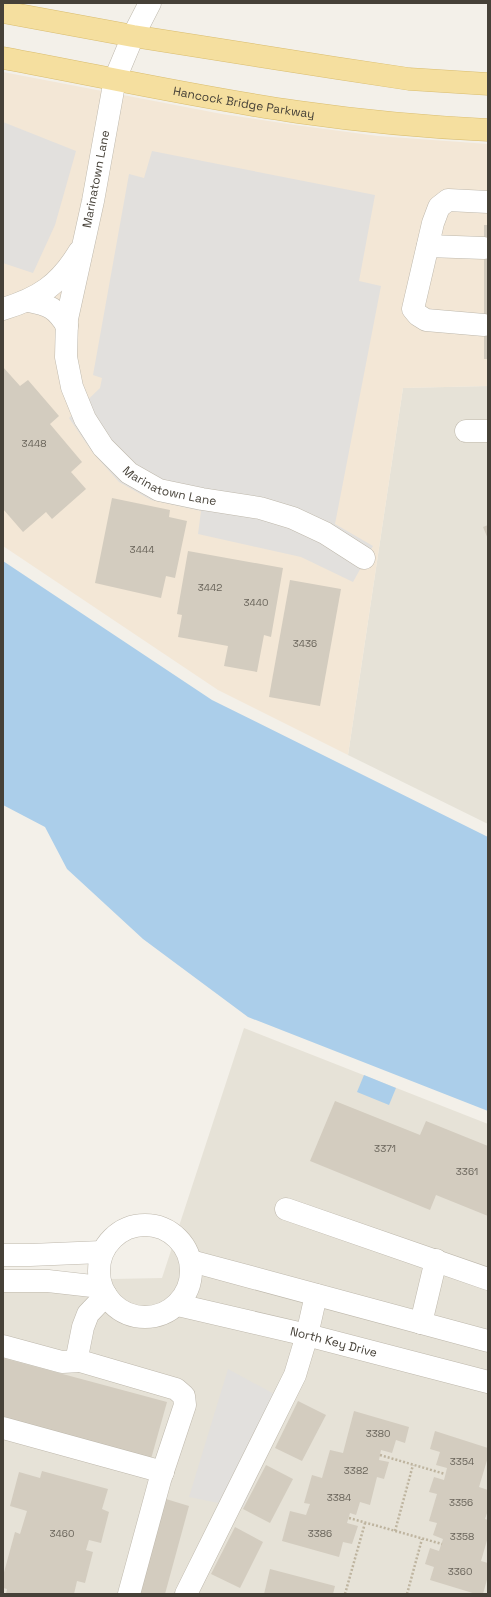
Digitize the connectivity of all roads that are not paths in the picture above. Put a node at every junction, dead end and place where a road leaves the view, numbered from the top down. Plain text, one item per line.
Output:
1 (150, 3) edge
2 (3, 12) edge
3 (133, 36) junction
4 (3, 58) edge
5 (115, 79) junction
6 (488, 84) edge
7 (488, 130) edge
8 (488, 202) edge
9 (84, 244) junction
10 (428, 246) junction
11 (484, 248) dead end
12 (29, 301) junction
13 (3, 309) edge
14 (484, 325) dead end
15 (67, 326) junction
16 (466, 431) dead end
17 (488, 431) edge
18 (364, 558) dead end
19 (286, 1209) dead end
20 (102, 1252) junction
21 (3, 1255) edge
22 (436, 1260) junction
23 (191, 1261) junction
24 (488, 1279) edge
25 (3, 1281) edge
26 (104, 1291) junction
27 (316, 1295) junction
28 (178, 1304) junction
29 (421, 1323) junction
30 (307, 1335) junction
31 (488, 1341) edge
32 (3, 1346) edge
33 (80, 1361) junction
34 (488, 1382) edge
35 (3, 1428) edge
36 (163, 1472) junction
37 (129, 1594) edge
38 (186, 1594) edge

1 - 3 street, Marinatown Lane
2 - 3 main road
3 - 5 street, Marinatown Lane
3 - 6 main road
4 - 5 main road, Hancock Bridge Parkway
5 - 7 main road, Hancock Bridge Parkway
5 - 9 street, Marinatown Lane
8 - 10 street
9 - 12 street
9 - 15 street, Marinatown Lane
10 - 11 street
10 - 14 street
12 - 13 street
12 - 15 street
15 - 18 street, Marinatown Lane
16 - 17 street
19 - 22 street
20 - 21 street
20 - 23 street
20 - 26 street
22 - 24 street
22 - 29 street
23 - 27 street
23 - 28 street
25 - 26 street
26 - 28 street
26 - 33 street
27 - 29 street
27 - 30 street
28 - 30 street, North Key Drive
29 - 31 street
30 - 34 street, North Key Drive
30 - 38 street
32 - 33 street
33 - 36 street
35 - 36 street
36 - 37 street

